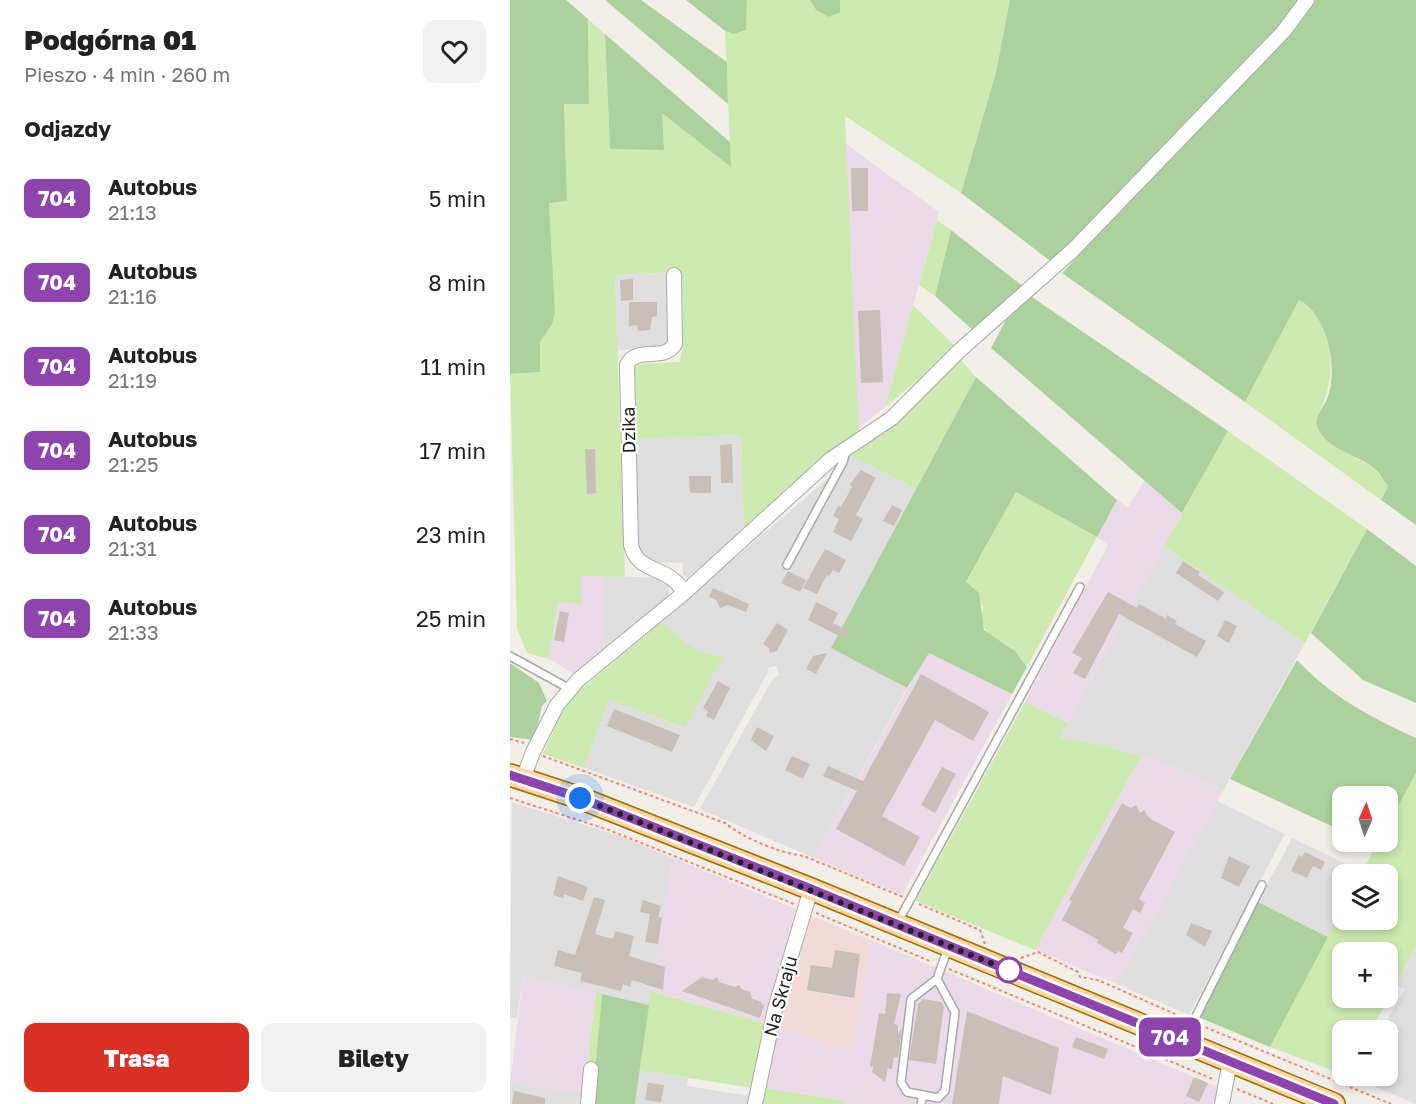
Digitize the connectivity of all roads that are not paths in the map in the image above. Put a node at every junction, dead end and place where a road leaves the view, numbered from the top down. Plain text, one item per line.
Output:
1 (1307, 0) edge
2 (674, 275) dead end
3 (847, 448) junction
4 (787, 565) dead end
5 (1080, 587) dead end
6 (684, 593) junction
7 (510, 656) edge
8 (570, 689) junction
9 (517, 777) edge
10 (1262, 885) dead end
11 (807, 899) junction
12 (897, 924) junction
13 (949, 946) junction
14 (937, 979) junction
15 (1183, 1042) junction
16 (1230, 1061) junction
17 (591, 1069) dead end
18 (922, 1095) junction
19 (588, 1104) edge
20 (755, 1104) edge
21 (921, 1104) edge
22 (1222, 1104) edge
23 (1334, 1104) edge

1 - 3 street
2 - 6 street, Dzika
3 - 4 lane
3 - 6 street
5 - 12 lane
6 - 8 street
7 - 8 lane
8 - 9 street
9 - 11 main road
10 - 15 lane
11 - 12 main road
11 - 20 street, Na Skraju
12 - 13 main road
13 - 14 lane
13 - 15 main road
14 - 18 lane
14 - 18 lane
15 - 16 main road
16 - 22 street
16 - 23 main road
17 - 19 street
18 - 21 lane

